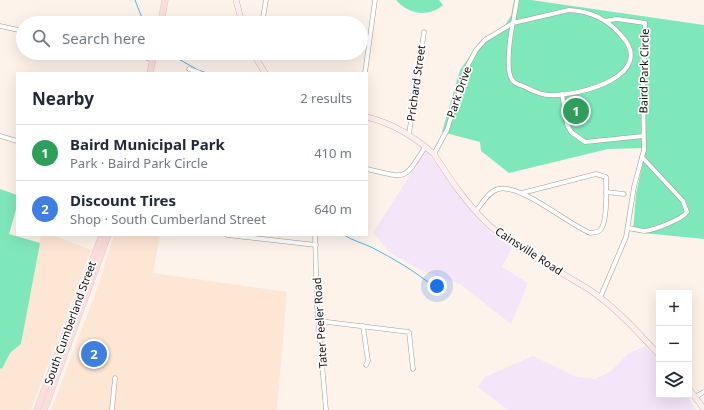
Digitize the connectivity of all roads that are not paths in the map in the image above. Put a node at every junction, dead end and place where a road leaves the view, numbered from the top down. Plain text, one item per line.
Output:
1 (165, 0) edge
2 (236, 0) edge
3 (266, 0) edge
4 (376, 0) edge
5 (517, 0) edge
6 (162, 16) edge
7 (240, 16) edge
8 (263, 16) edge
9 (605, 21) junction
10 (513, 24) junction
11 (0, 26) edge
12 (16, 29) edge
13 (424, 32) dead end
14 (368, 53) edge
15 (152, 60) edge
16 (257, 60) edge
17 (367, 60) edge
18 (189, 69) dead end
19 (150, 72) edge
20 (197, 72) edge
21 (264, 72) edge
22 (365, 72) edge
23 (562, 94) junction
24 (368, 117) edge
25 (409, 134) junction
26 (0, 136) edge
27 (643, 136) junction
28 (16, 141) edge
29 (426, 147) junction
30 (434, 154) junction
31 (642, 157) junction
32 (368, 169) edge
33 (606, 192) junction
34 (522, 193) junction
35 (624, 194) dead end
36 (476, 211) junction
37 (628, 228) junction
38 (102, 236) edge
39 (108, 236) edge
40 (236, 236) edge
41 (315, 236) edge
42 (316, 245) junction
43 (600, 298) junction
44 (319, 321) junction
45 (363, 326) junction
46 (656, 351) edge
47 (366, 365) dead end
48 (413, 369) dead end
49 (115, 378) dead end
50 (704, 392) edge
51 (692, 393) edge
52 (695, 397) junction
53 (704, 409) edge
54 (37, 410) edge
55 (44, 410) edge
56 (112, 410) edge
57 (326, 410) edge

1 - 6 main road
2 - 7 main road
3 - 8 street
4 - 14 street
5 - 10 street
9 - 10 street, Baird Park Circle
9 - 23 street, Baird Park Circle
9 - 27 street, Baird Park Circle
10 - 23 street, Baird Park Circle
10 - 30 street, Park Drive
11 - 12 street
13 - 25 street, Prichard Street
15 - 19 main road
16 - 21 main road
17 - 22 street
18 - 20 street
23 - 27 street
24 - 25 main road, Cainsville Road
25 - 29 main road, Cainsville Road
26 - 28 street
27 - 31 street, Baird Park Circle
29 - 30 main road, Cainsville Road
29 - 32 street
30 - 36 main road, Cainsville Road
31 - 37 street, Baird Park Circle
31 - 37 street
33 - 34 street
33 - 34 street
33 - 35 street
34 - 36 street
36 - 43 main road, Cainsville Road
37 - 43 street, Baird Park Circle
38 - 54 main road, South Cumberland Street
39 - 55 main road, South Cumberland Street
40 - 42 street
41 - 42 street, Tater Peeler Road
42 - 44 street, Tater Peeler Road
43 - 46 main road, Cainsville Road
44 - 45 street
44 - 57 street, Tater Peeler Road
45 - 47 street
45 - 48 street
49 - 56 street
50 - 52 street
51 - 52 main road
52 - 53 main road

